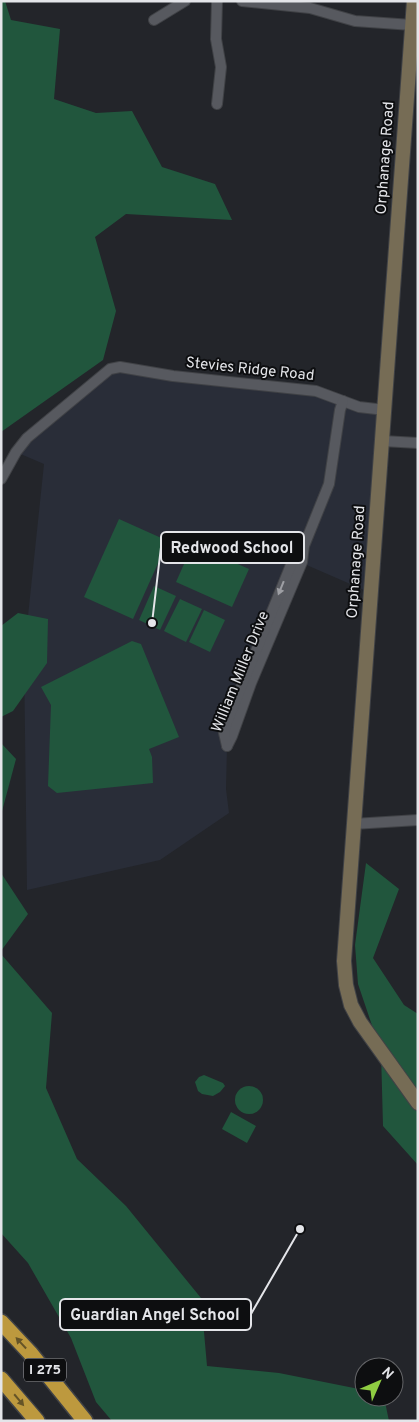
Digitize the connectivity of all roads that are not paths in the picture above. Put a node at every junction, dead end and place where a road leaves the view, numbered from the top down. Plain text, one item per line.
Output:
1 (185, 1) edge
2 (217, 1) edge
3 (242, 1) edge
4 (414, 1) edge
5 (154, 20) dead end
6 (412, 25) junction
7 (217, 104) dead end
8 (343, 401) junction
9 (385, 410) junction
10 (383, 441) junction
11 (418, 444) edge
12 (1, 479) edge
13 (304, 546) junction
14 (418, 820) edge
15 (354, 824) junction
16 (418, 1103) edge
17 (1, 1322) edge
18 (1, 1379) edge
19 (37, 1421) edge
20 (85, 1421) edge

1 - 5 street
2 - 7 street
3 - 6 street
4 - 6 main road, Orphanage Road
6 - 9 main road, Orphanage Road
8 - 9 street, Stevies Ridge Road
8 - 12 street, Stevies Ridge Road
8 - 13 street, William Miller Drive
9 - 10 main road, Orphanage Road
10 - 11 street
10 - 15 main road, Orphanage Road
13 -> 13 street, William Miller Drive
14 - 15 street
15 - 16 main road, Orphanage Road
20 -> 17 highway, I 275
18 -> 19 highway, I 275

